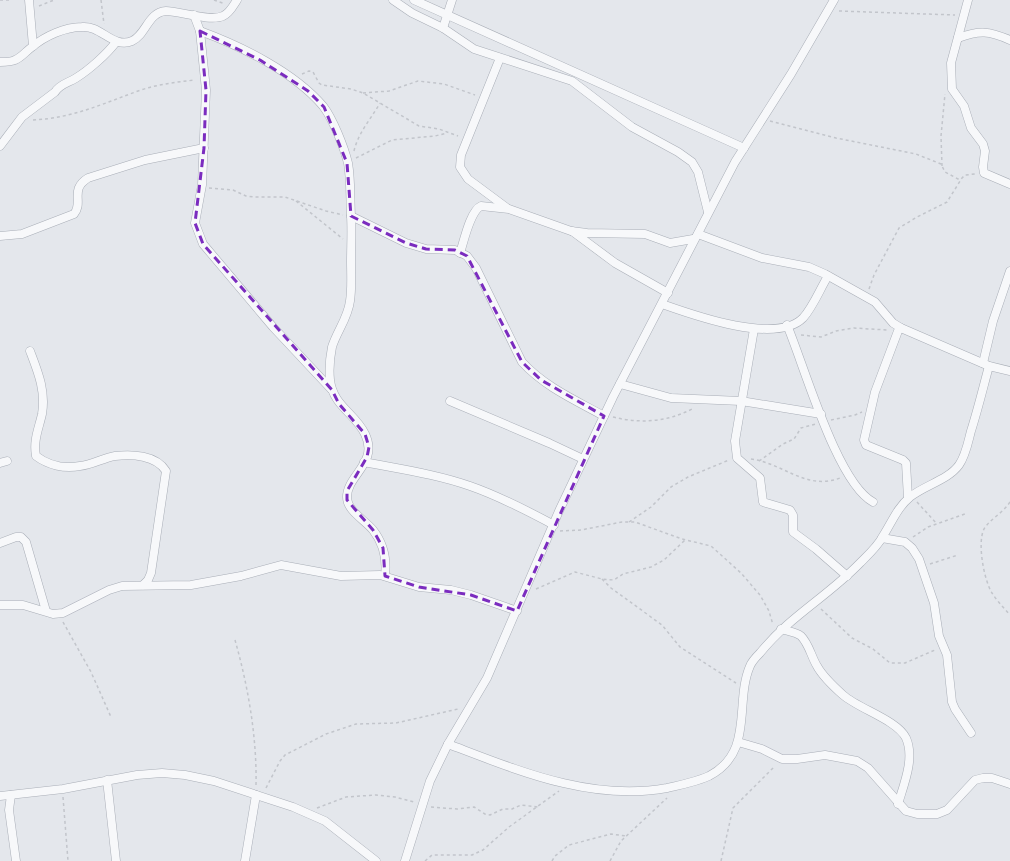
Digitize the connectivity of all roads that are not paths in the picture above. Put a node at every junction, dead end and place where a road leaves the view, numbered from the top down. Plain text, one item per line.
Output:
1 (29, 0) edge
2 (393, 0) edge
3 (414, 0) edge
4 (452, 0) edge
5 (834, 0) edge
6 (968, 0) edge
7 (235, 3) edge
8 (449, 15) junction
9 (194, 16) junction
10 (444, 28) junction
11 (200, 31) junction
12 (958, 38) junction
13 (1010, 40) edge
14 (116, 42) junction
15 (33, 46) junction
16 (500, 58) junction
17 (0, 62) edge
18 (0, 146) edge
19 (204, 148) junction
20 (744, 148) junction
21 (1010, 184) edge
22 (510, 209) junction
23 (708, 212) junction
24 (351, 216) junction
25 (571, 231) junction
26 (0, 236) edge
27 (696, 237) junction
28 (460, 252) junction
29 (1010, 271) edge
30 (828, 276) junction
31 (668, 293) junction
32 (662, 304) junction
33 (788, 325) junction
34 (754, 329) junction
35 (900, 329) junction
36 (30, 351) dead end
37 (986, 365) junction
38 (1010, 371) edge
39 (620, 384) junction
40 (332, 390) junction
41 (450, 401) dead end
42 (741, 401) junction
43 (604, 416) junction
44 (822, 418) junction
45 (583, 460) junction
46 (364, 462) junction
47 (910, 497) junction
48 (873, 502) dead end
49 (552, 529) junction
50 (882, 538) junction
51 (0, 542) edge
52 (385, 576) junction
53 (847, 576) junction
54 (143, 585) junction
55 (0, 605) edge
56 (46, 611) junction
57 (517, 611) junction
58 (778, 632) junction
59 (971, 733) dead end
60 (738, 742) junction
61 (448, 744) junction
62 (107, 780) junction
63 (1010, 784) edge
64 (11, 795) junction
65 (0, 796) edge
66 (258, 796) junction
67 (898, 804) junction
68 (16, 861) edge
69 (116, 861) edge
70 (245, 861) edge
71 (376, 861) edge
72 (404, 861) edge

1 - 15 street
2 - 10 street
3 - 8 street
4 - 8 street
5 - 20 street
6 - 12 street
7 - 9 street
8 - 10 street
8 - 20 street
9 - 11 street
9 - 14 street
10 - 16 street
11 - 19 street
11 - 24 street
12 - 13 street
12 - 21 street
14 - 15 street
14 - 18 street
15 - 17 street
16 - 22 street
16 - 23 street
19 - 26 street
19 - 40 street
20 - 23 street
22 - 25 street
22 - 28 street
23 - 27 street
24 - 28 street
24 - 40 street
25 - 27 street
25 - 31 street
27 - 30 street
27 - 31 street
28 - 43 street
29 - 37 street
30 - 33 street
30 - 35 street
31 - 32 street
32 - 34 street
32 - 39 street
33 - 34 street
33 - 44 street
34 - 42 street
35 - 37 street
35 - 47 street
36 - 54 street
37 - 38 street
37 - 47 street
39 - 42 street
39 - 43 street
40 - 46 street
41 - 45 street
42 - 44 street
42 - 53 street
43 - 45 street
44 - 48 street
45 - 49 street
46 - 49 street
46 - 52 street
47 - 50 street
49 - 57 street
50 - 53 street
50 - 59 street
51 - 56 street
52 - 54 street
52 - 57 street
53 - 58 street
54 - 56 street
55 - 56 street
57 - 61 street
58 - 60 street
58 - 67 street
60 - 61 street
60 - 67 street
61 - 72 street
62 - 64 street
62 - 66 street
62 - 69 street
63 - 67 street
64 - 65 street
64 - 68 street
66 - 70 street
66 - 71 street

